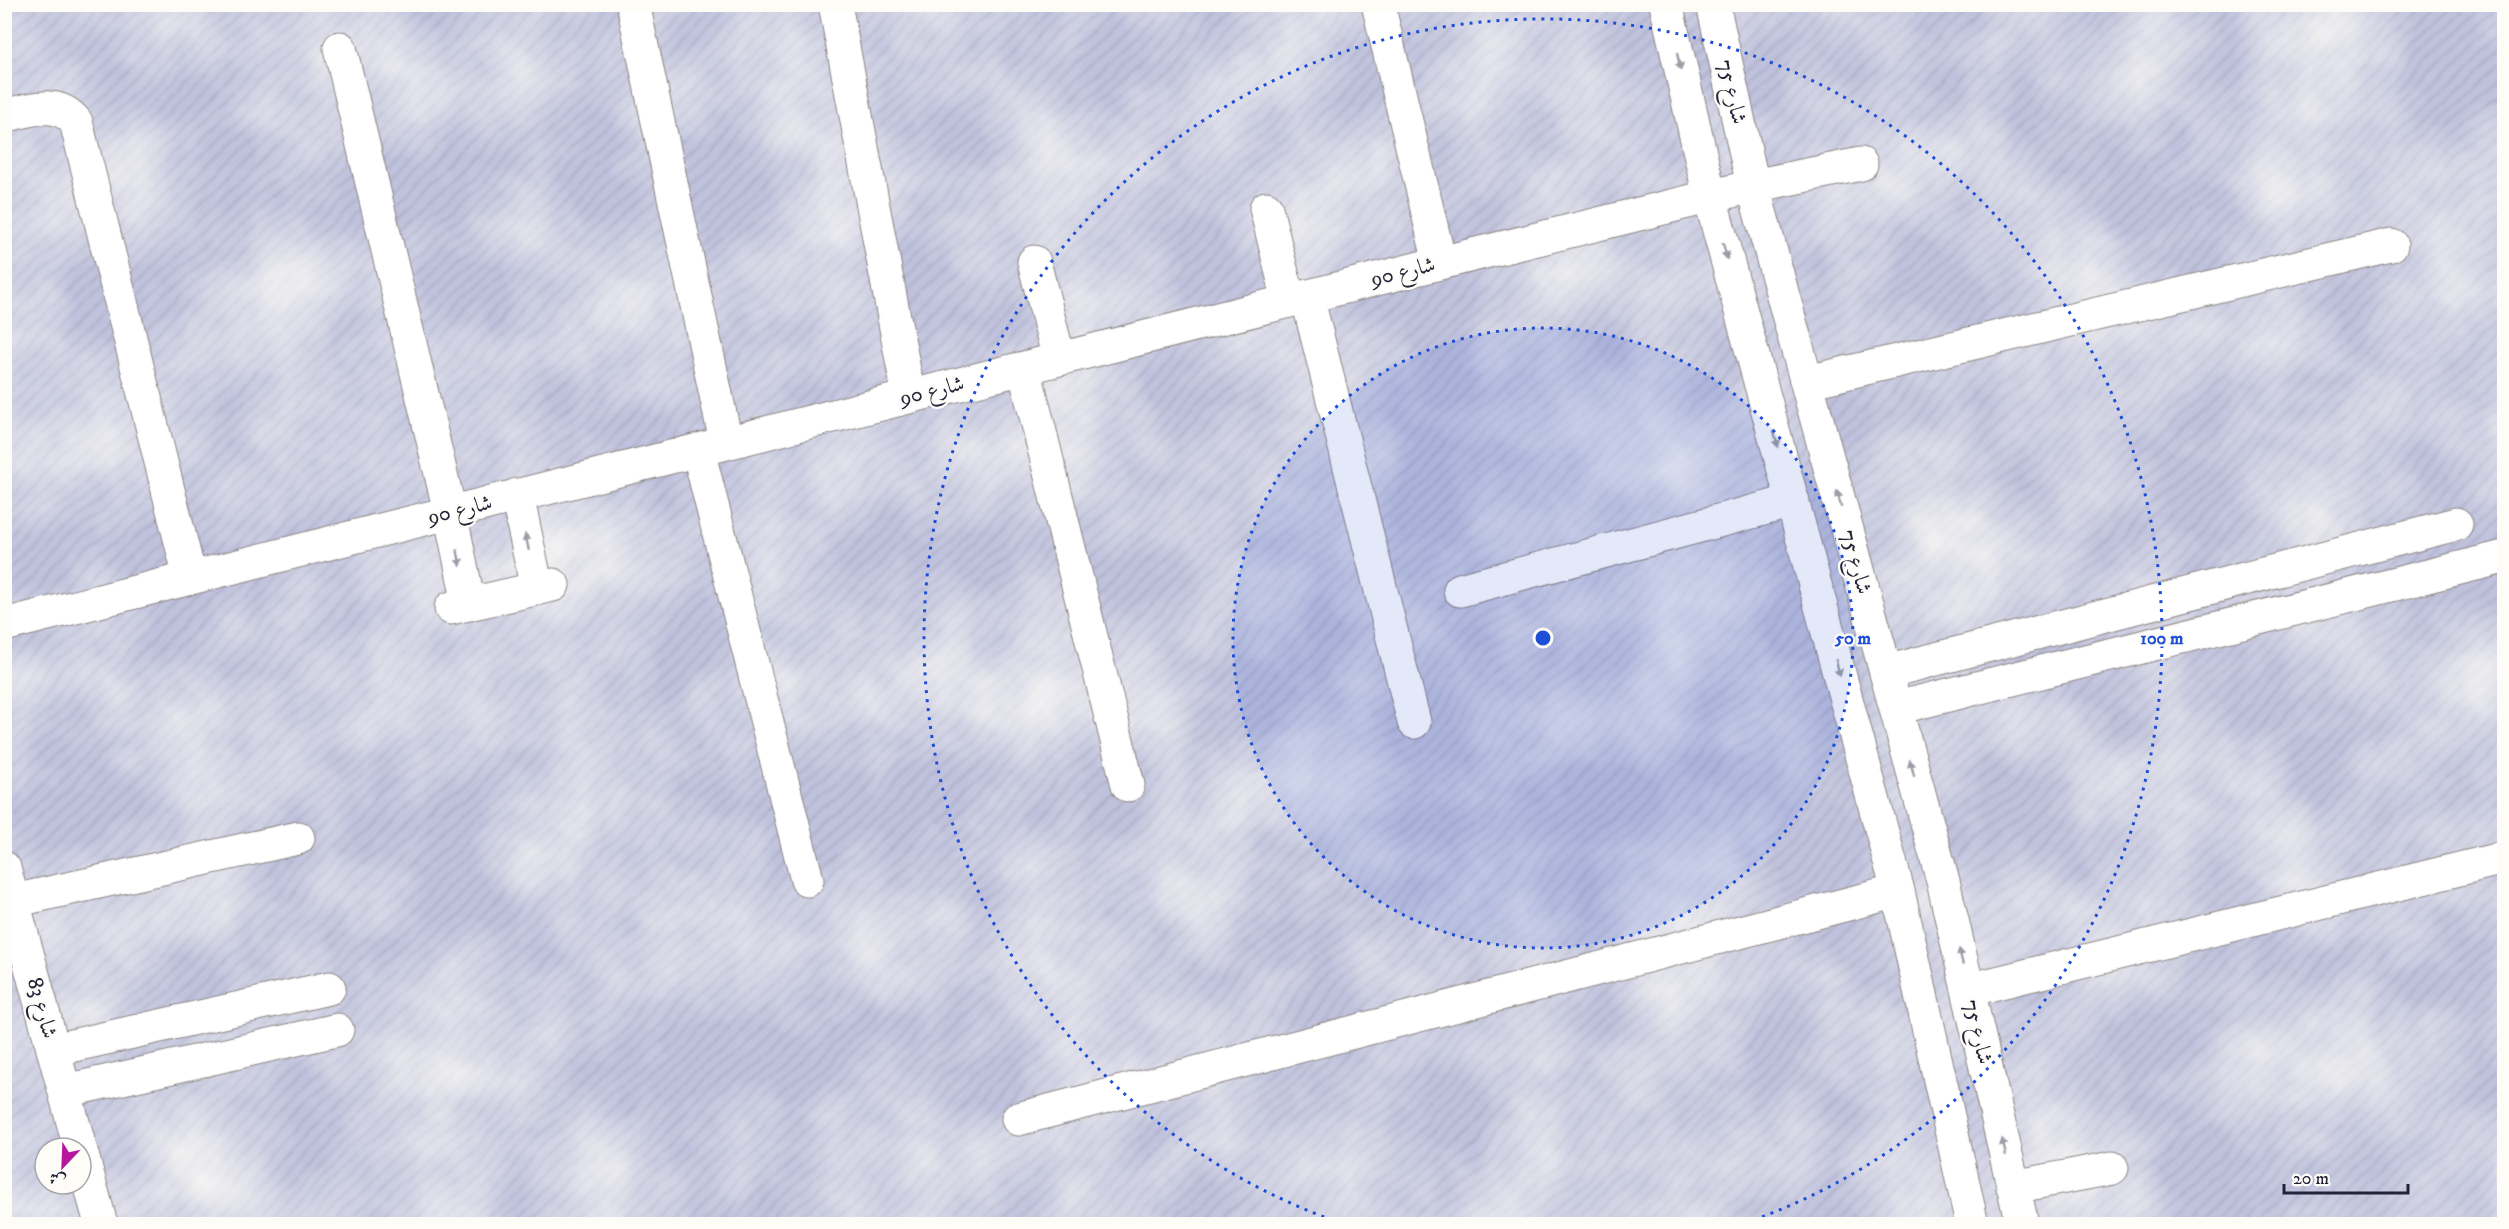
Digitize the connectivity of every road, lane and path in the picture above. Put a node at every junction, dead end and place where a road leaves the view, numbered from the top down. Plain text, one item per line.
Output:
1 (633, 4) edge
2 (835, 4) edge
3 (1378, 4) edge
4 (1666, 4) edge
5 (1713, 4) edge
6 (340, 48) dead end
7 (4, 117) edge
8 (1861, 164) dead end
9 (1754, 186) junction
10 (1710, 196) junction
11 (1266, 208) dead end
12 (2391, 245) dead end
13 (1034, 262) dead end
14 (1440, 263) junction
15 (1298, 298) junction
16 (1059, 359) junction
17 (1024, 368) junction
18 (1807, 382) junction
19 (909, 397) junction
20 (712, 446) junction
21 (518, 495) junction
22 (1793, 501) junction
23 (450, 512) junction
24 (2456, 524) dead end
25 (2505, 557) edge
26 (190, 578) junction
27 (1460, 590) dead end
28 (4, 625) edge
29 (1886, 672) junction
30 (1896, 708) junction
31 (1414, 722) dead end
32 (1128, 785) dead end
33 (298, 838) dead end
34 (2505, 858) edge
35 (4, 868) edge
36 (807, 880) dead end
37 (1898, 891) junction
38 (13, 901) junction
39 (328, 988) dead end
40 (1968, 990) junction
41 (337, 1030) dead end
42 (53, 1050) junction
43 (65, 1091) junction
44 (1018, 1119) dead end
45 (77, 1136) edge
46 (2112, 1168) dead end
47 (2013, 1187) junction
48 (93, 1194) edge
49 (101, 1224) edge
50 (1972, 1224) edge
51 (2022, 1224) edge

1 - 20 lane
2 - 19 lane
3 - 14 lane
4 -> 10 lane, شارع 75
5 - 9 lane, شارع 75
6 - 23 lane
7 - 26 lane
8 - 9 lane, شارع 90
9 - 10 lane, شارع 90
9 - 18 lane, شارع 75
10 - 14 lane, شارع 90
10 -> 22 lane, شارع 75
11 - 15 lane
12 - 18 lane
13 - 16 lane
14 - 15 lane, شارع 90
15 - 16 lane, شارع 90
15 - 31 lane
16 - 17 lane, شارع 90
17 - 19 lane, شارع 90
17 - 32 lane
29 -> 18 lane, شارع 75
19 - 20 lane, شارع 90
20 - 21 lane, شارع 90
20 - 36 lane
21 - 23 lane, شارع 90
23 -> 21 lane
22 - 27 lane
22 -> 37 lane, شارع 75
23 - 26 lane, شارع 90
24 - 29 lane
25 - 30 lane
26 - 28 lane, شارع 90
29 - 30 lane, شارع 75
40 -> 30 lane, شارع 75
33 - 38 lane
34 - 40 lane
35 - 38 lane, شارع 83
37 - 44 lane
37 - 50 lane, شارع 75
38 - 42 lane, شارع 83
39 - 42 lane
47 -> 40 lane, شارع 75
41 - 43 lane
42 - 43 lane, شارع 83
43 - 45 lane, شارع 83
46 - 47 lane
47 - 51 lane, شارع 75
48 - 49 lane, شارع 83

